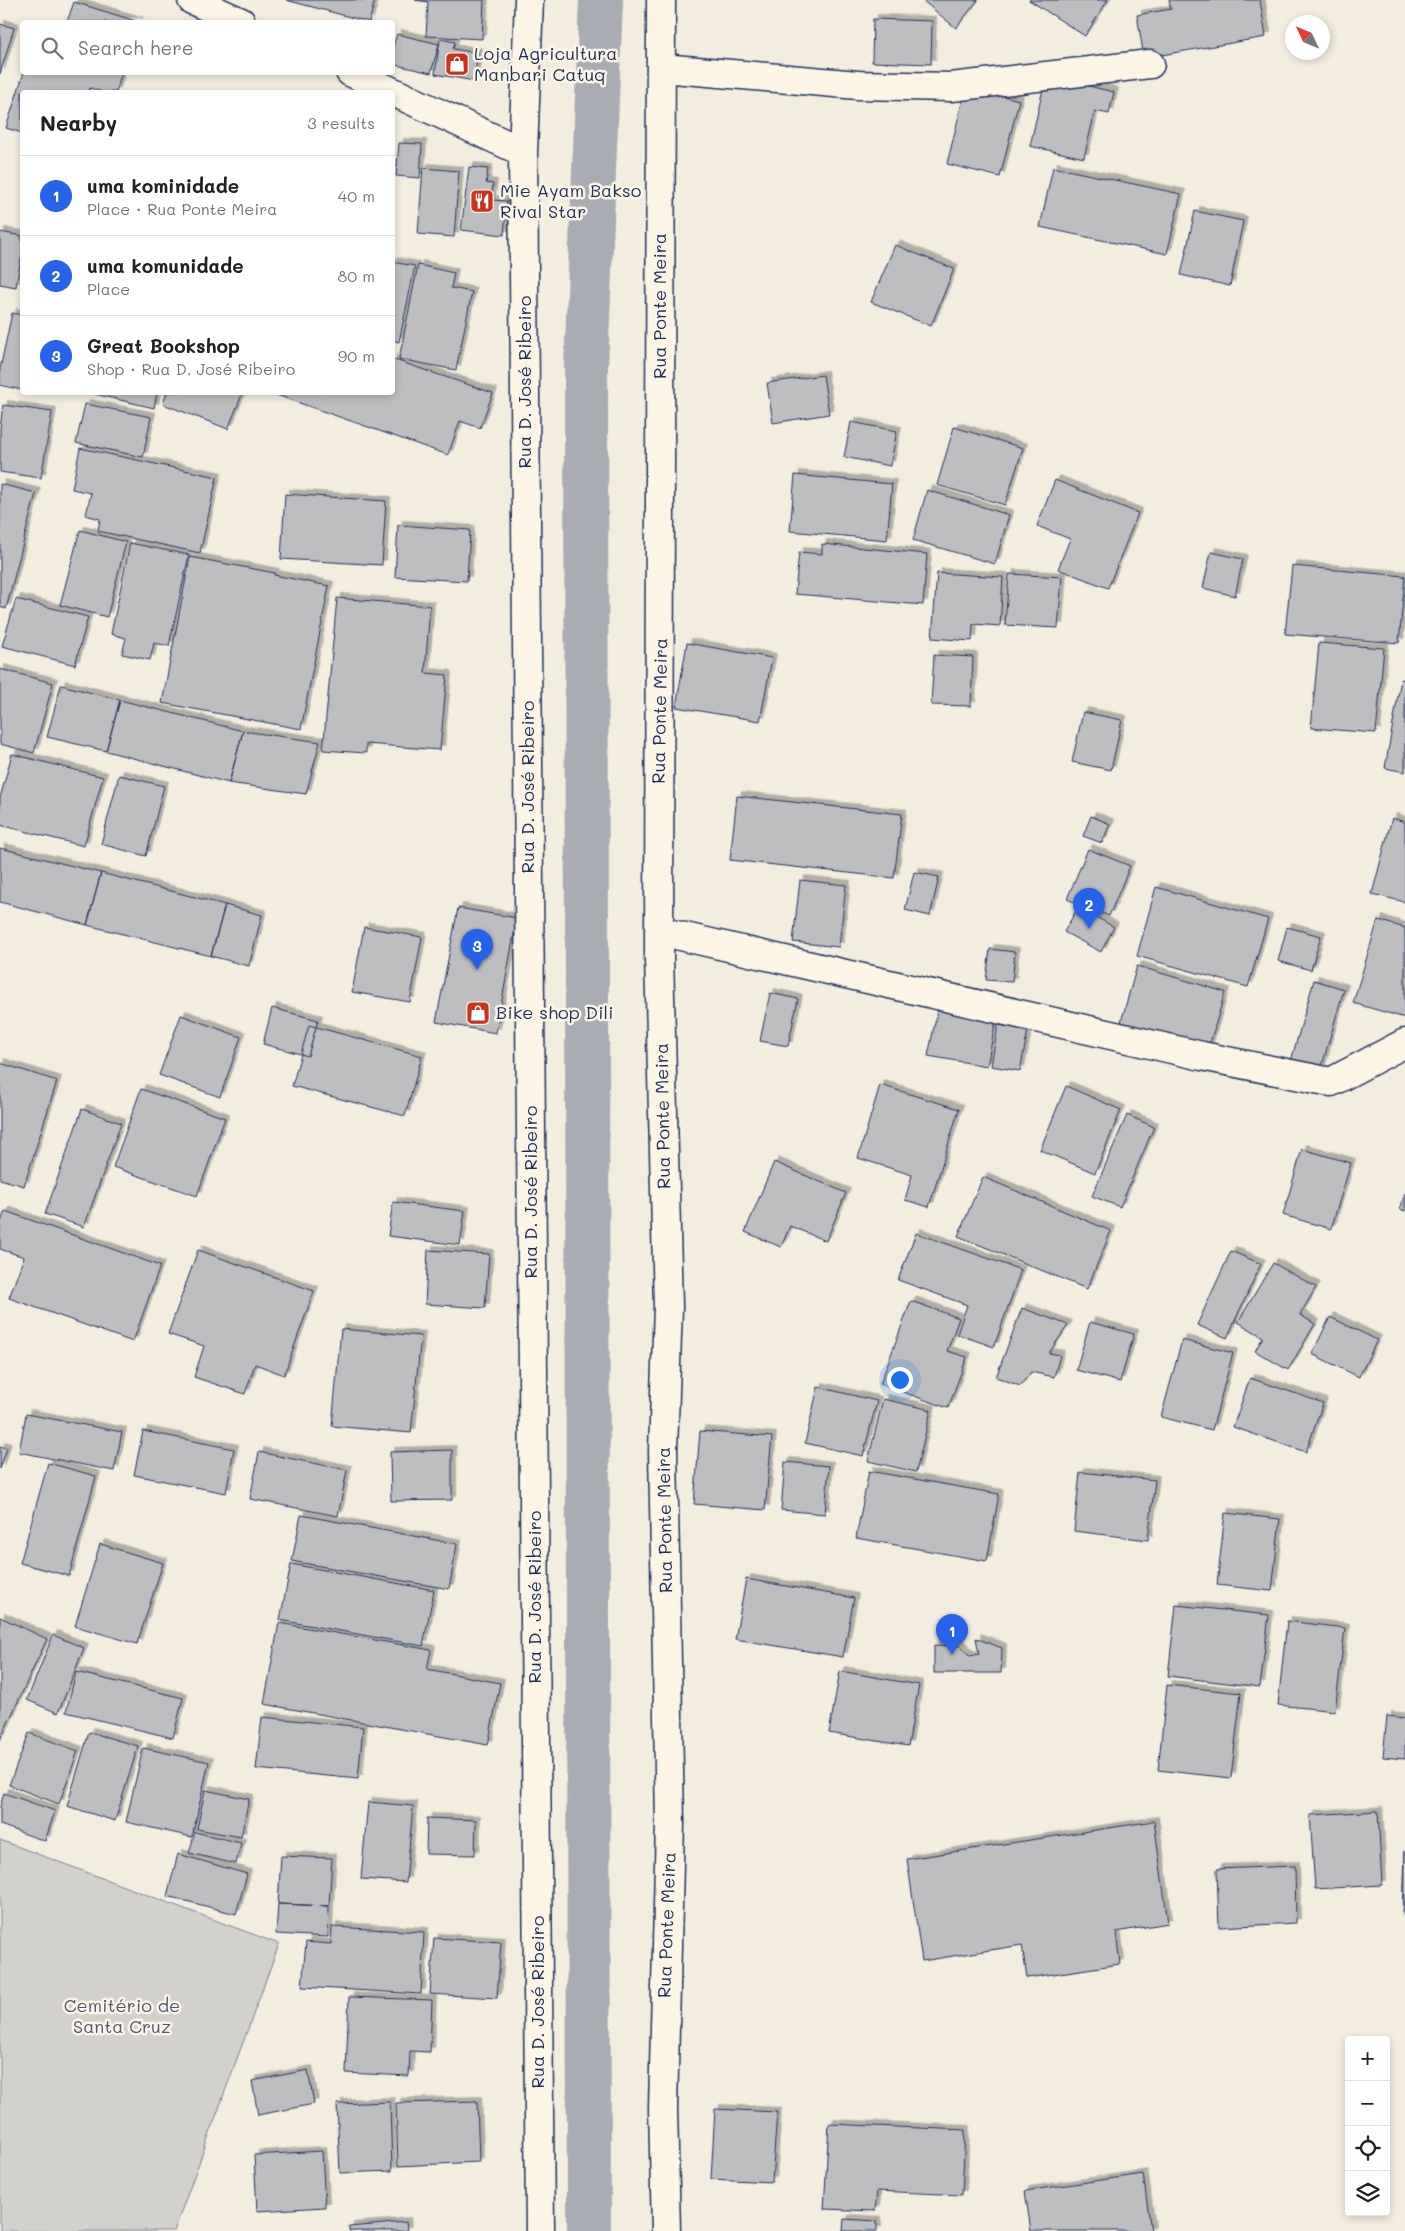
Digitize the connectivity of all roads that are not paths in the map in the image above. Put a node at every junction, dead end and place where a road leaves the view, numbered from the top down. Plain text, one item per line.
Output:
1 (192, 0) edge
2 (530, 0) edge
3 (661, 0) edge
4 (237, 20) edge
5 (1150, 64) dead end
6 (662, 68) junction
7 (356, 75) edge
8 (389, 90) edge
9 (395, 93) edge
10 (523, 152) junction
11 (660, 931) junction
12 (1405, 1043) edge
13 (540, 2231) edge
14 (666, 2231) edge

1 - 4 street
2 - 10 street, Rua D. José Ribeiro
3 - 6 street, Rua Ponte Meira
5 - 6 street
6 - 11 street, Rua Ponte Meira
7 - 8 street
9 - 10 street
10 - 13 street, Rua D. José Ribeiro
11 - 12 street
11 - 14 street, Rua Ponte Meira

